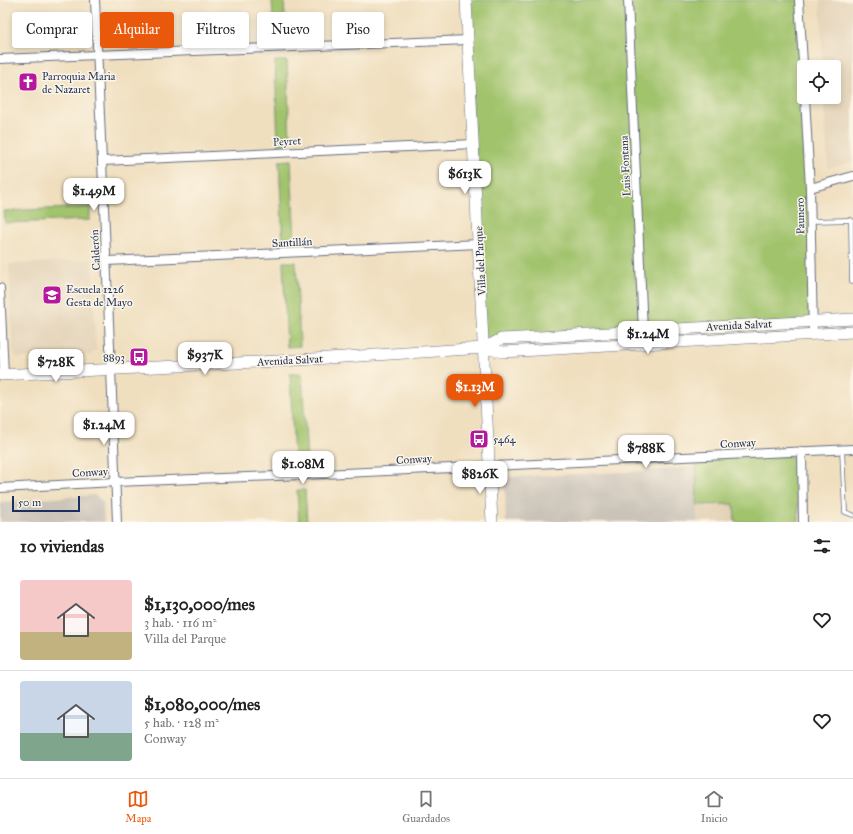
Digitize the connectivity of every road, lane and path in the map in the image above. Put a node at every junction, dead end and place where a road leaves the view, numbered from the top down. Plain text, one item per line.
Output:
1 (95, 0) edge
2 (466, 0) edge
3 (628, 0) edge
4 (799, 0) edge
5 (468, 40) junction
6 (97, 54) junction
7 (0, 59) edge
8 (803, 60) edge
9 (805, 104) edge
10 (474, 144) junction
11 (102, 161) junction
12 (853, 176) edge
13 (810, 188) junction
14 (811, 221) junction
15 (479, 244) junction
16 (107, 261) junction
17 (852, 282) edge
18 (0, 288) edge
19 (853, 319) edge
20 (812, 321) junction
21 (643, 331) junction
22 (853, 332) edge
23 (813, 334) junction
24 (644, 344) junction
25 (484, 348) junction
26 (111, 369) junction
27 (2, 375) edge
28 (842, 449) junction
29 (853, 449) edge
30 (802, 451) junction
31 (490, 466) junction
32 (115, 482) junction
33 (0, 488) edge
34 (853, 515) edge
35 (117, 522) edge
36 (492, 522) edge
37 (803, 522) edge

1 - 6 street, Calderón
2 - 5 street, Villa del Parque
3 - 21 street, Luis Fontana
4 - 8 street
5 - 6 street
5 - 10 street, Villa del Parque
6 - 7 street
6 - 11 street, Calderón
9 - 13 street, Paunero
10 - 11 street, Peyret
10 - 15 street, Villa del Parque
11 - 16 street, Calderón
12 - 13 street
13 - 14 street, Paunero
14 - 17 lane
14 - 20 street, Paunero
15 - 16 street, Santillán
15 - 25 street, Villa del Parque
16 - 26 street, Calderón
18 - 27 street
19 - 20 street, Avenida Salvat
20 - 21 street, Avenida Salvat
20 - 23 street, Paunero
21 - 24 lane
21 - 25 street, Avenida Salvat
22 - 23 street, Avenida Salvat
23 - 24 street, Avenida Salvat
24 - 25 street, Avenida Salvat
25 - 26 street, Avenida Salvat
25 - 31 street, Villa del Parque
26 - 27 street, Avenida Salvat
26 - 32 street, Calderón
28 - 29 street, Conway
28 - 30 street, Conway
28 - 34 lane
30 - 31 street, Conway
30 - 37 street
31 - 32 street, Conway
31 - 36 street, Villa del Parque
32 - 33 street, Conway
32 - 35 street, Calderón

